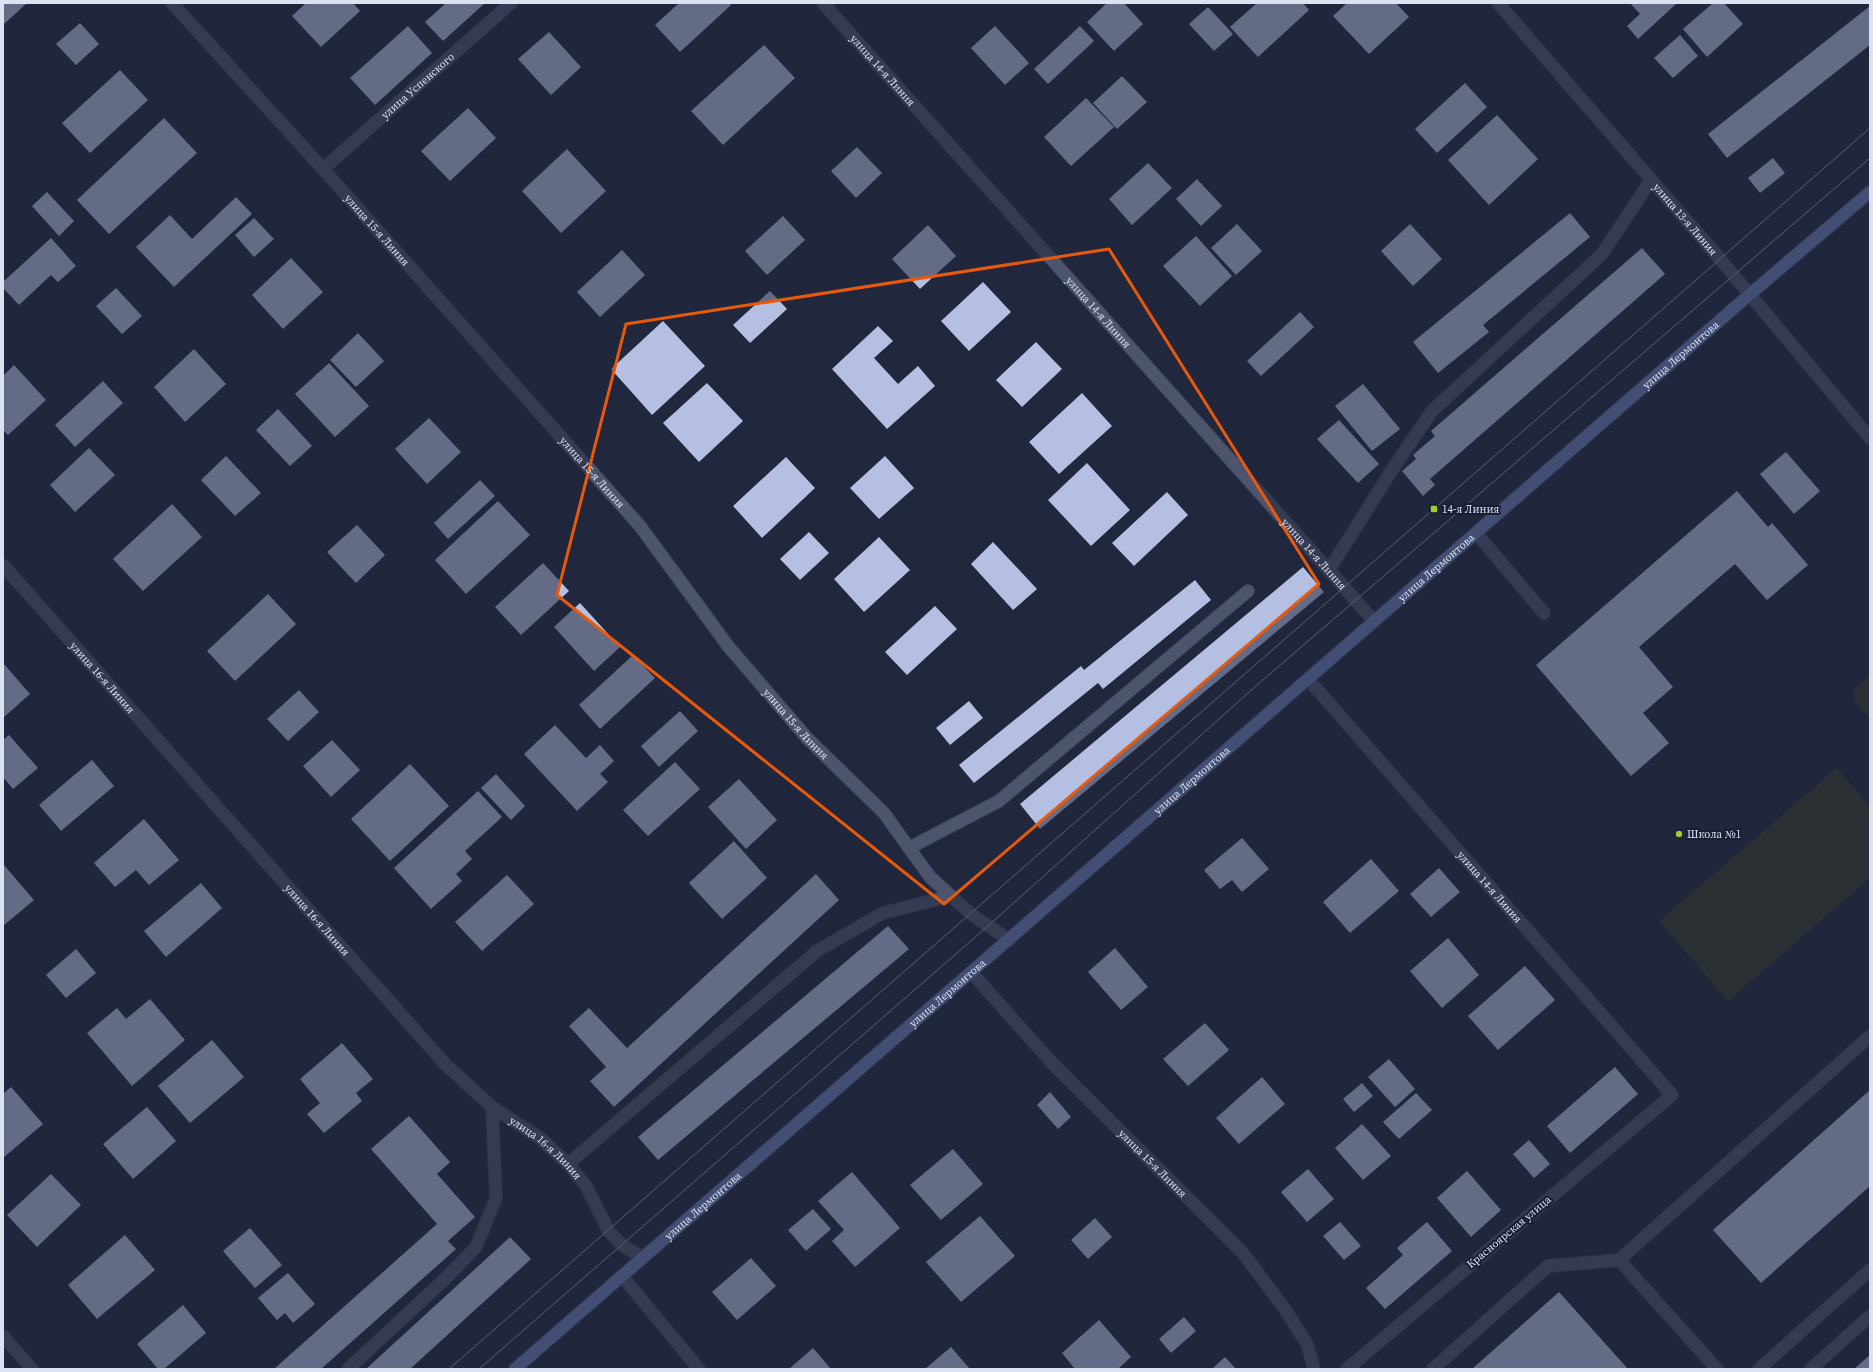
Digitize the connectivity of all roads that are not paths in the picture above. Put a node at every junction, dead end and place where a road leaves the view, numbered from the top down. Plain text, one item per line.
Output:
1 (172, 3) edge
2 (511, 3) edge
3 (823, 3) edge
4 (1498, 3) edge
5 (323, 169) junction
6 (1651, 180) junction
7 (1870, 192) edge
8 (1749, 295) junction
9 (1870, 438) edge
10 (1476, 533) junction
11 (3, 565) edge
12 (1329, 570) junction
13 (1248, 591) dead end
14 (1544, 613) dead end
15 (1374, 621) junction
16 (1308, 679) junction
17 (910, 848) junction
18 (951, 896) junction
19 (1008, 940) junction
20 (971, 972) junction
21 (1870, 1036) edge
22 (1672, 1095) joint
23 (492, 1107) junction
24 (568, 1164) junction
25 (643, 1258) junction
26 (1619, 1260) junction
27 (1870, 1270) edge
28 (622, 1276) junction
29 (1870, 1316) edge
30 (3, 1336) edge
31 (32, 1369) edge
32 (348, 1369) edge
33 (515, 1369) edge
34 (699, 1369) edge
35 (1314, 1369) edge
36 (1347, 1369) edge
37 (1433, 1369) edge
38 (1717, 1369) edge
39 (1759, 1369) edge
40 (1811, 1369) edge

1 - 5 street, улица 15-я Линия
2 - 5 street, улица Успенского
3 - 12 street, улица 14-я Линия
4 - 6 street, улица 13-я Линия
5 - 17 street, улица 15-я Линия
6 - 8 street, улица 13-я Линия
6 - 12 street
7 - 8 main road, улица Лермонтова
8 - 9 street, улица 13-я Линия
8 - 10 main road, улица Лермонтова
10 - 14 street
10 - 15 main road, улица Лермонтова
11 - 23 street, улица 16-я Линия
12 - 15 street, улица 14-я Линия
13 - 17 street
15 - 16 main road, улица Лермонтова
16 - 19 main road, улица Лермонтова
16 - 22 street, улица 14-я Линия
17 - 18 street, улица 15-я Линия
18 - 19 street, улица 15-я Линия
18 - 24 street
19 - 20 main road, улица Лермонтова
20 - 25 main road, улица Лермонтова
20 - 35 street, улица 15-я Линия
21 - 26 street
22 - 36 street, Красноярская улица
23 - 24 street, улица 16-я Линия
23 - 32 street
24 - 25 street, улица 16-я Линия
25 - 28 main road, улица Лермонтова
26 - 37 street
26 - 38 street
27 - 39 street
28 - 33 main road, улица Лермонтова
28 - 34 street
29 - 40 street
30 - 31 street

